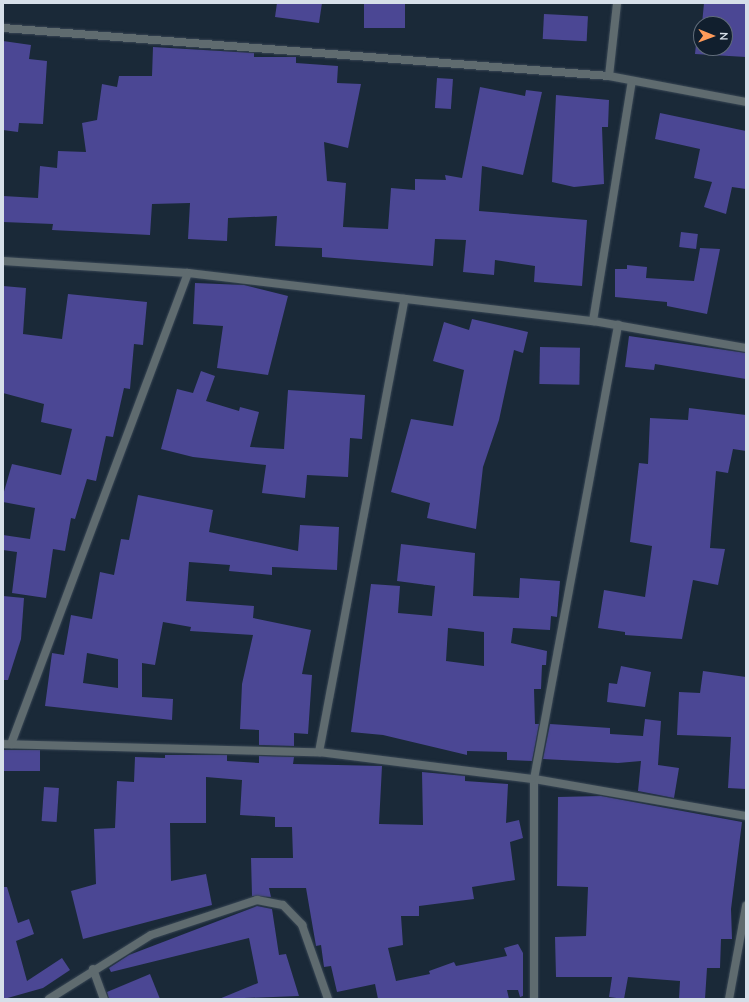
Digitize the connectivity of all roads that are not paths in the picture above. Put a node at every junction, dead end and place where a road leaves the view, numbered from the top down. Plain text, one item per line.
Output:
1 (617, 3) edge
2 (3, 28) edge
3 (609, 76) junction
4 (632, 81) junction
5 (746, 102) edge
6 (3, 261) edge
7 (188, 273) junction
8 (405, 299) junction
9 (594, 321) junction
10 (618, 325) junction
11 (746, 348) edge
12 (7, 744) edge
13 (320, 752) junction
14 (534, 779) junction
15 (746, 816) edge
16 (746, 906) edge
17 (93, 969) junction
18 (50, 999) edge
19 (104, 999) edge
20 (328, 999) edge
21 (534, 999) edge
22 (728, 999) edge

1 - 3 street
2 - 3 street
3 - 4 street
4 - 5 street
4 - 9 street
6 - 7 street
7 - 8 street
7 - 12 street
8 - 9 street
8 - 13 street
9 - 10 street
10 - 11 street
10 - 14 street
12 - 13 street
13 - 14 street
14 - 15 street
14 - 21 street
16 - 22 street
17 - 18 street
17 - 19 street
17 - 20 street

